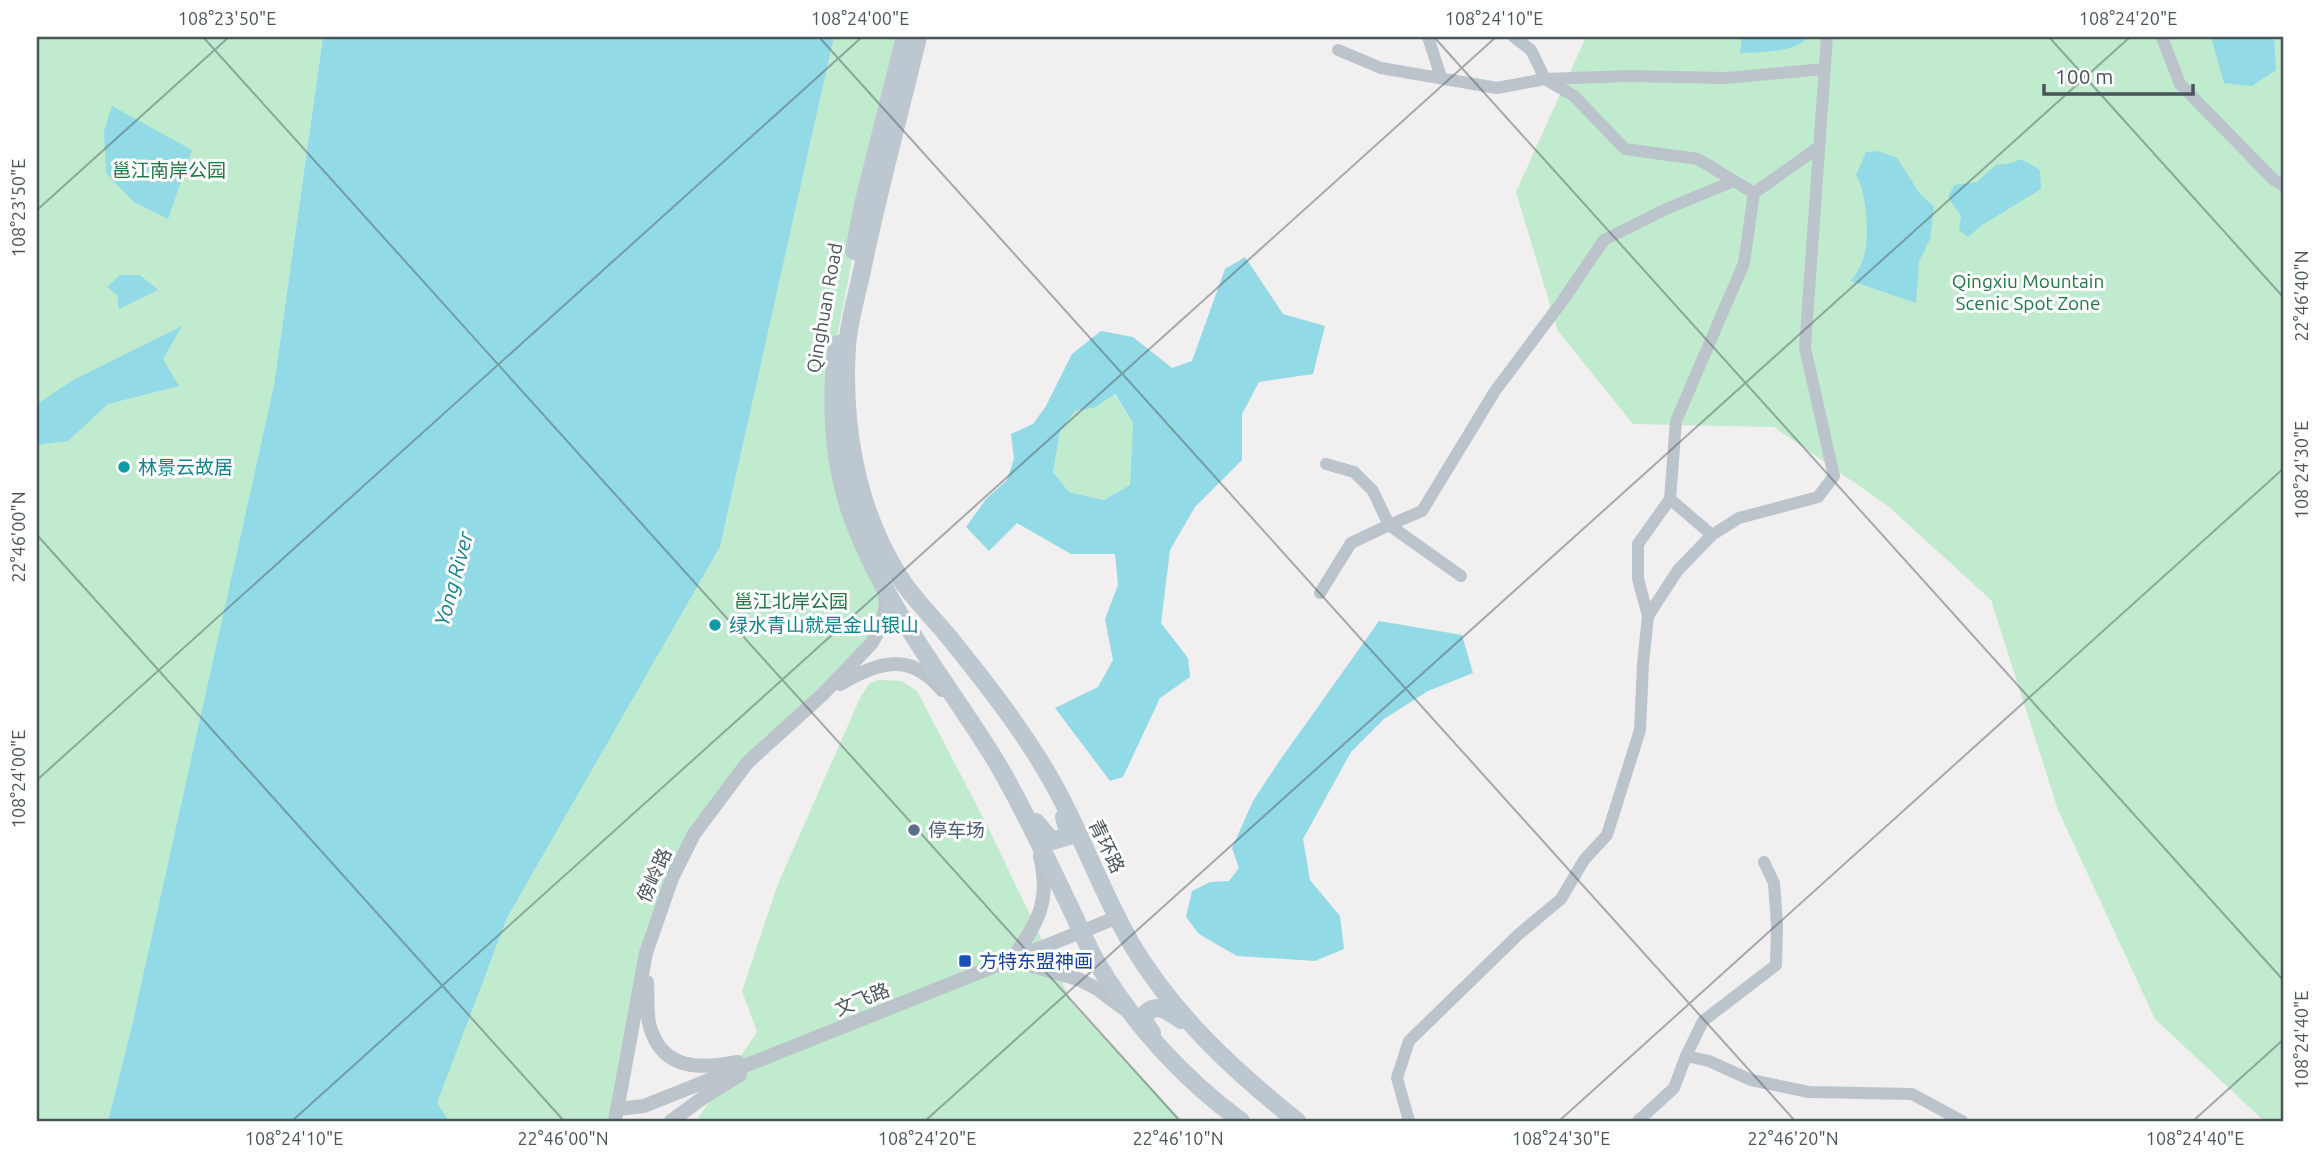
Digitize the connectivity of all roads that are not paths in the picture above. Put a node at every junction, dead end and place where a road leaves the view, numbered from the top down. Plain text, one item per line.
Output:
1 (905, 37) edge
2 (918, 37) edge
3 (1427, 37) edge
4 (1514, 37) edge
5 (1827, 37) edge
6 (2162, 37) edge
7 (1338, 50) dead end
8 (1824, 69) junction
9 (1441, 77) junction
10 (1545, 79) junction
11 (1819, 147) junction
12 (1734, 181) junction
13 (2284, 186) edge
14 (1754, 193) junction
15 (1326, 464) dead end
16 (1670, 499) junction
17 (1389, 525) junction
18 (1712, 536) junction
19 (1461, 576) dead end
20 (883, 583) junction
21 (1320, 593) dead end
22 (1648, 616) junction
23 (824, 694) junction
24 (972, 725) junction
25 (1054, 785) junction
26 (1018, 800) junction
27 (1035, 836) junction
28 (1764, 862) dead end
29 (1118, 917) junction
30 (1082, 932) junction
31 (646, 953) junction
32 (1011, 960) junction
33 (1133, 1016) junction
34 (1193, 1027) junction
35 (1166, 1054) junction
36 (773, 1055) junction
37 (1686, 1056) junction
38 (616, 1115) edge
39 (671, 1121) edge
40 (1241, 1121) edge
41 (1297, 1121) edge
42 (1409, 1121) edge
43 (1638, 1121) edge
44 (1962, 1121) edge

1 - 20 main road, Qinghuan Road
2 - 25 main road, Qinghuan Road
3 - 9 street
4 - 10 street
5 - 8 street
6 - 13 street
7 - 9 street
8 - 10 street
8 - 11 street
9 - 10 street
10 - 12 street
11 - 14 street
11 - 18 street
12 - 14 street
12 - 17 street
14 - 16 street
15 - 17 street
16 - 18 street
16 - 22 street
17 - 19 street
17 - 21 street
18 - 22 street
20 - 23 street
20 - 24 main road
22 - 42 street
23 - 24 street
23 - 31 street, 傍岭路
24 - 26 main road
25 - 26 main road
25 - 29 main road, 青环路
26 - 27 main road
27 - 30 main road
27 - 32 street
28 - 37 street
29 - 30 street, 文飞路
29 - 34 main road, 青环路
30 - 32 street, 文飞路
30 - 33 main road
31 - 36 street
31 - 38 street, 傍岭路
32 - 33 street
32 - 36 street, 文飞路
33 - 35 main road
34 - 35 main road
34 - 41 main road, 青环路
35 - 40 main road
36 - 38 street, 文飞路
36 - 39 street
37 - 43 street
37 - 44 street

